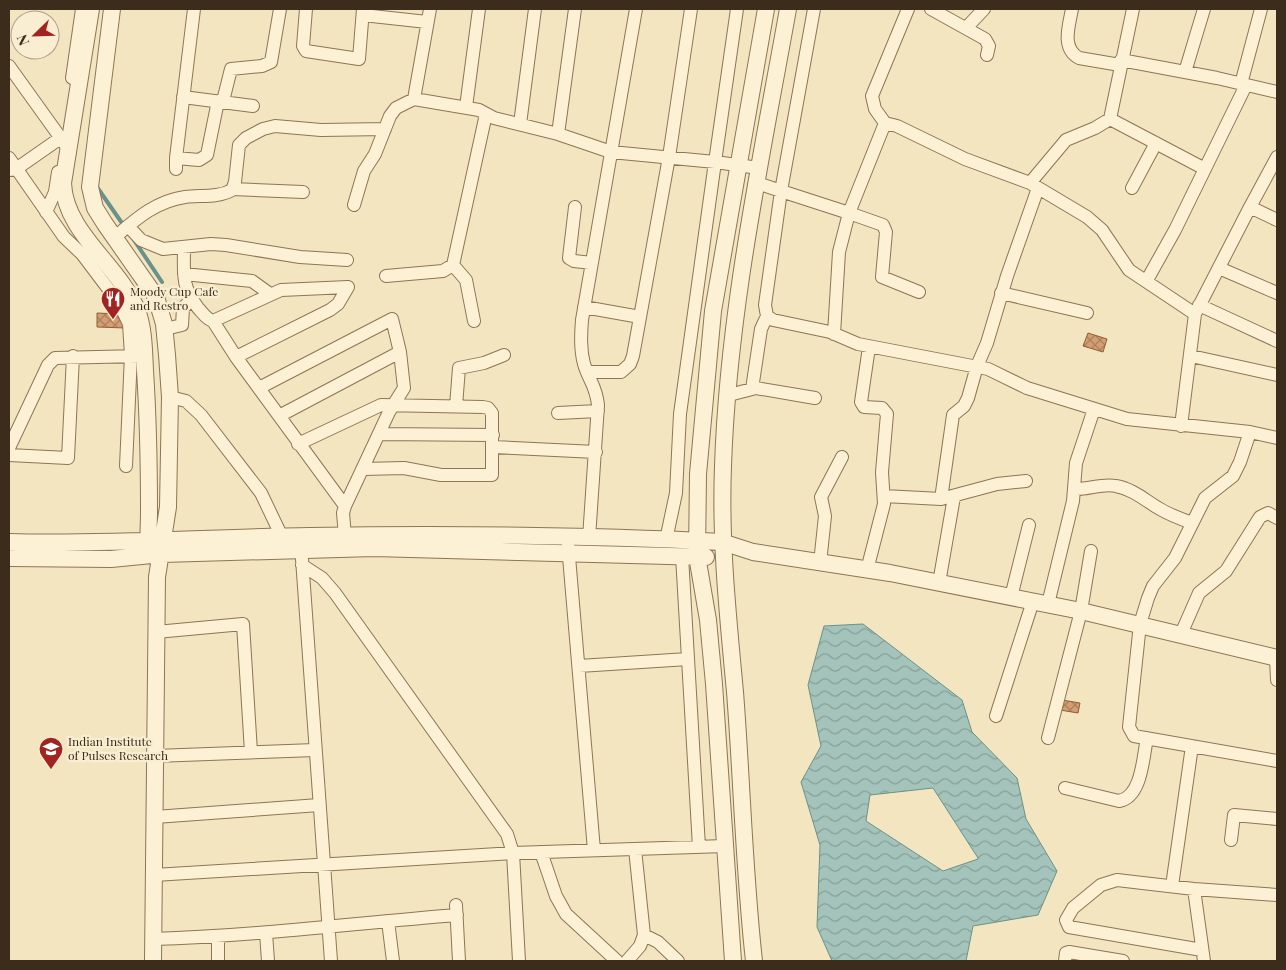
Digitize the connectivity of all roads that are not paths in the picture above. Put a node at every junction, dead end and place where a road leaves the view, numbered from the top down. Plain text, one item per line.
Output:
1 (82, 9) edge
2 (91, 9) edge
3 (112, 9) edge
4 (194, 9) edge
5 (280, 9) edge
6 (306, 9) edge
7 (430, 9) edge
8 (478, 9) edge
9 (534, 9) edge
10 (574, 9) edge
11 (636, 9) edge
12 (691, 9) edge
13 (734, 9) edge
14 (766, 9) edge
15 (788, 9) edge
16 (814, 9) edge
17 (908, 9) edge
18 (932, 9) edge
19 (984, 9) edge
20 (1072, 9) edge
21 (1132, 9) edge
22 (1204, 9) edge
23 (1260, 9) edge
24 (363, 12) edge
25 (427, 22) junction
26 (966, 28) junction
27 (987, 55) dead end
28 (1121, 62) junction
29 (9, 66) edge
30 (1185, 72) junction
31 (1244, 84) junction
32 (1277, 92) edge
33 (183, 97) junction
34 (414, 99) junction
35 (220, 101) junction
36 (253, 106) dead end
37 (466, 107) junction
38 (486, 114) junction
39 (1110, 118) junction
40 (885, 123) junction
41 (520, 124) junction
42 (385, 129) junction
43 (558, 134) junction
44 (1156, 143) junction
45 (64, 145) junction
46 (611, 152) junction
47 (669, 157) junction
48 (1277, 157) edge
49 (9, 158) edge
50 (715, 162) junction
51 (738, 164) junction
52 (1205, 169) junction
53 (12, 170) edge
54 (758, 176) junction
55 (1034, 185) junction
56 (233, 188) junction
57 (1132, 188) dead end
58 (780, 191) junction
59 (303, 192) dead end
60 (354, 205) dead end
61 (575, 207) dead end
62 (1250, 207) junction
63 (46, 212) junction
64 (849, 213) junction
65 (1277, 220) edge
66 (128, 226) junction
67 (115, 237) junction
68 (184, 247) junction
69 (347, 260) dead end
70 (592, 263) junction
71 (453, 265) junction
72 (1219, 268) junction
73 (184, 274) junction
74 (386, 276) dead end
75 (1146, 280) junction
76 (919, 292) dead end
77 (1001, 293) junction
78 (1277, 293) edge
79 (270, 294) junction
80 (192, 299) junction
81 (584, 307) junction
82 (1197, 310) junction
83 (1087, 313) dead end
84 (767, 316) junction
85 (640, 317) junction
86 (213, 321) junction
87 (474, 321) dead end
88 (165, 329) junction
89 (834, 334) junction
90 (1277, 340) edge
91 (869, 347) junction
92 (400, 352) junction
93 (504, 355) dead end
94 (73, 356) junction
95 (138, 356) junction
96 (1191, 356) junction
97 (236, 357) junction
98 (977, 366) junction
99 (587, 372) junction
100 (1277, 376) edge
101 (259, 388) junction
102 (752, 389) junction
103 (728, 395) junction
104 (170, 397) junction
105 (815, 398) dead end
106 (393, 405) junction
107 (456, 406) junction
108 (1094, 409) junction
109 (598, 411) junction
110 (558, 413) dead end
111 (279, 416) junction
112 (1181, 426) junction
113 (1250, 432) junction
114 (379, 434) junction
115 (1277, 438) edge
116 (493, 441) junction
117 (298, 444) junction
118 (9, 448) edge
119 (596, 452) junction
120 (9, 455) edge
121 (842, 457) dead end
122 (126, 466) dead end
123 (363, 469) junction
124 (1026, 481) dead end
125 (1074, 489) junction
126 (884, 496) junction
127 (954, 497) junction
128 (941, 499) junction
129 (345, 506) junction
130 (1277, 518) edge
131 (1192, 523) junction
132 (1029, 525) dead end
133 (346, 536) junction
134 (282, 537) junction
135 (589, 538) junction
136 (666, 540) junction
137 (9, 542) edge
138 (722, 542) junction
139 (568, 545) junction
140 (155, 548) junction
141 (301, 551) junction
142 (692, 551) junction
143 (1090, 551) dead end
144 (753, 552) junction
145 (9, 558) edge
146 (722, 558) junction
147 (820, 562) junction
148 (867, 570) junction
149 (939, 583) junction
150 (1011, 597) junction
151 (1041, 602) junction
152 (1081, 610) junction
153 (1140, 624) junction
154 (156, 632) junction
155 (1181, 634) junction
156 (1276, 658) edge
157 (688, 659) junction
158 (579, 666) junction
159 (1277, 680) edge
160 (996, 716) dead end
161 (1048, 738) dead end
162 (1147, 738) junction
163 (1192, 746) junction
164 (314, 750) junction
165 (251, 752) junction
166 (155, 756) junction
167 (1277, 761) edge
168 (1065, 788) dead end
169 (318, 805) junction
170 (155, 817) junction
171 (1277, 819) edge
172 (1230, 840) dead end
173 (725, 846) junction
174 (699, 847) junction
175 (635, 849) junction
176 (594, 850) junction
177 (541, 852) junction
178 (514, 853) junction
179 (323, 866) junction
180 (154, 876) junction
181 (1172, 886) junction
182 (1194, 889) junction
183 (1277, 894) edge
184 (388, 921) junction
185 (328, 925) junction
186 (266, 933) junction
187 (644, 935) junction
188 (218, 937) junction
189 (153, 939) junction
190 (1203, 956) edge
191 (153, 961) edge
192 (218, 961) edge
193 (268, 961) edge
194 (331, 961) edge
195 (393, 961) edge
196 (459, 961) edge
197 (519, 961) edge
198 (617, 961) edge
199 (627, 961) edge
200 (678, 961) edge
201 (733, 961) edge
202 (754, 961) edge
203 (1066, 961) edge
204 (1123, 961) edge

1 - 45 street
2 - 45 street
3 - 67 street
4 - 33 street
5 - 35 street
6 - 24 street
7 - 25 street
8 - 37 street
9 - 41 street
10 - 43 street
11 - 46 street
12 - 47 street
13 - 50 street
14 - 51 street
15 - 54 street
16 - 58 street
17 - 40 street
18 - 26 street
19 - 26 street
20 - 28 street
21 - 28 street
22 - 30 street
23 - 31 street
24 - 25 street
25 - 34 street
26 - 27 street
28 - 30 street
28 - 39 street
29 - 45 street
30 - 31 street
31 - 32 street
31 - 52 street
33 - 35 street
33 - 35 street
34 - 37 street
34 - 42 street
35 - 36 street
37 - 38 street
38 - 41 street
38 - 71 street
39 - 44 street
39 - 55 street
40 - 55 street
40 - 64 street
41 - 43 street
42 - 56 street
42 - 60 street
43 - 46 street
44 - 52 street
44 - 57 street
45 - 53 street
45 - 63 street
45 - 95 street
46 - 47 street
46 - 70 street
47 - 50 street
47 - 85 street
48 - 62 street
49 - 53 street
50 - 51 street
50 - 136 street
51 - 54 street
51 - 142 street
52 - 75 street
53 - 63 street
54 - 58 street
54 - 103 street
55 - 75 street
55 - 77 street
56 - 59 street
56 - 66 street
58 - 64 street
58 - 84 street
61 - 70 street
62 - 65 street
62 - 72 street
63 - 95 street
64 - 76 street
64 - 89 street
66 - 67 street
66 - 68 street
67 - 88 street
68 - 69 street
68 - 73 street
70 - 81 street
71 - 74 street
71 - 87 street
72 - 78 street
72 - 82 street
73 - 79 street
73 - 80 street
75 - 82 street
77 - 83 street
77 - 98 street
79 - 86 street
79 - 97 street
80 - 86 street
80 - 88 street
81 - 85 street
81 - 99 street
82 - 90 street
82 - 96 street
84 - 89 street
84 - 102 street
85 - 99 street
86 - 97 street
88 - 104 street
89 - 91 street
91 - 98 street
91 - 126 street
92 - 101 street
92 - 106 street
92 - 111 street
93 - 107 street
94 - 95 street
94 - 118 street
94 - 120 street
95 - 122 street
95 - 140 street
96 - 100 street
96 - 112 street
97 - 101 street
98 - 108 street
98 - 128 street
99 - 109 street
101 - 111 street
102 - 103 street
102 - 105 street
103 - 138 street
104 - 134 street
104 - 140 street
106 - 107 street
106 - 114 street
106 - 117 street
107 - 116 street
108 - 112 street
108 - 125 street
109 - 110 street
109 - 119 street
111 - 117 street
112 - 113 street
113 - 115 street
113 - 131 street
114 - 116 street
114 - 123 street
116 - 119 street
116 - 123 street
117 - 129 street
119 - 135 street
121 - 147 street
123 - 129 street
124 - 127 street
125 - 131 street
125 - 151 street
126 - 128 street
126 - 148 street
127 - 128 street
127 - 149 street
129 - 133 street
130 - 155 street
131 - 153 street
132 - 150 street
133 - 139 street
133 - 141 street
134 - 140 street
134 - 141 street
135 - 136 street
135 - 139 street
136 - 142 street
137 - 140 street
138 - 142 street
138 - 144 street
138 - 146 street
139 - 141 street
139 - 142 street
139 - 158 street
140 - 141 street
140 - 145 street
140 - 154 street
141 - 164 street
141 - 178 street
142 - 146 street
142 - 157 street
142 - 173 street
143 - 152 street
144 - 146 street
144 - 147 street
146 - 202 street
147 - 148 street
148 - 149 street
149 - 150 street
150 - 151 street
151 - 152 street
151 - 160 street
152 - 153 street
152 - 161 street
153 - 155 street
153 - 162 street
154 - 165 street
154 - 166 street
155 - 156 street
156 - 159 street
157 - 158 street
157 - 174 street
158 - 176 street
162 - 163 street
162 - 168 street
163 - 167 street
163 - 181 street
164 - 165 street
164 - 169 street
165 - 166 street
166 - 170 street
169 - 170 street
169 - 179 street
170 - 180 street
171 - 172 street
173 - 174 street
173 - 201 street
174 - 175 street
175 - 176 street
175 - 187 street
176 - 177 street
177 - 178 street
177 - 198 street
178 - 179 street
178 - 197 street
179 - 180 street
179 - 185 street
180 - 189 street
181 - 182 street
181 - 190 street
182 - 183 street
182 - 190 street
184 - 185 street
184 - 195 street
184 - 196 street
185 - 186 street
185 - 194 street
186 - 188 street
186 - 193 street
187 - 199 street
187 - 200 street
188 - 189 street
188 - 192 street
189 - 191 street
203 - 204 street

